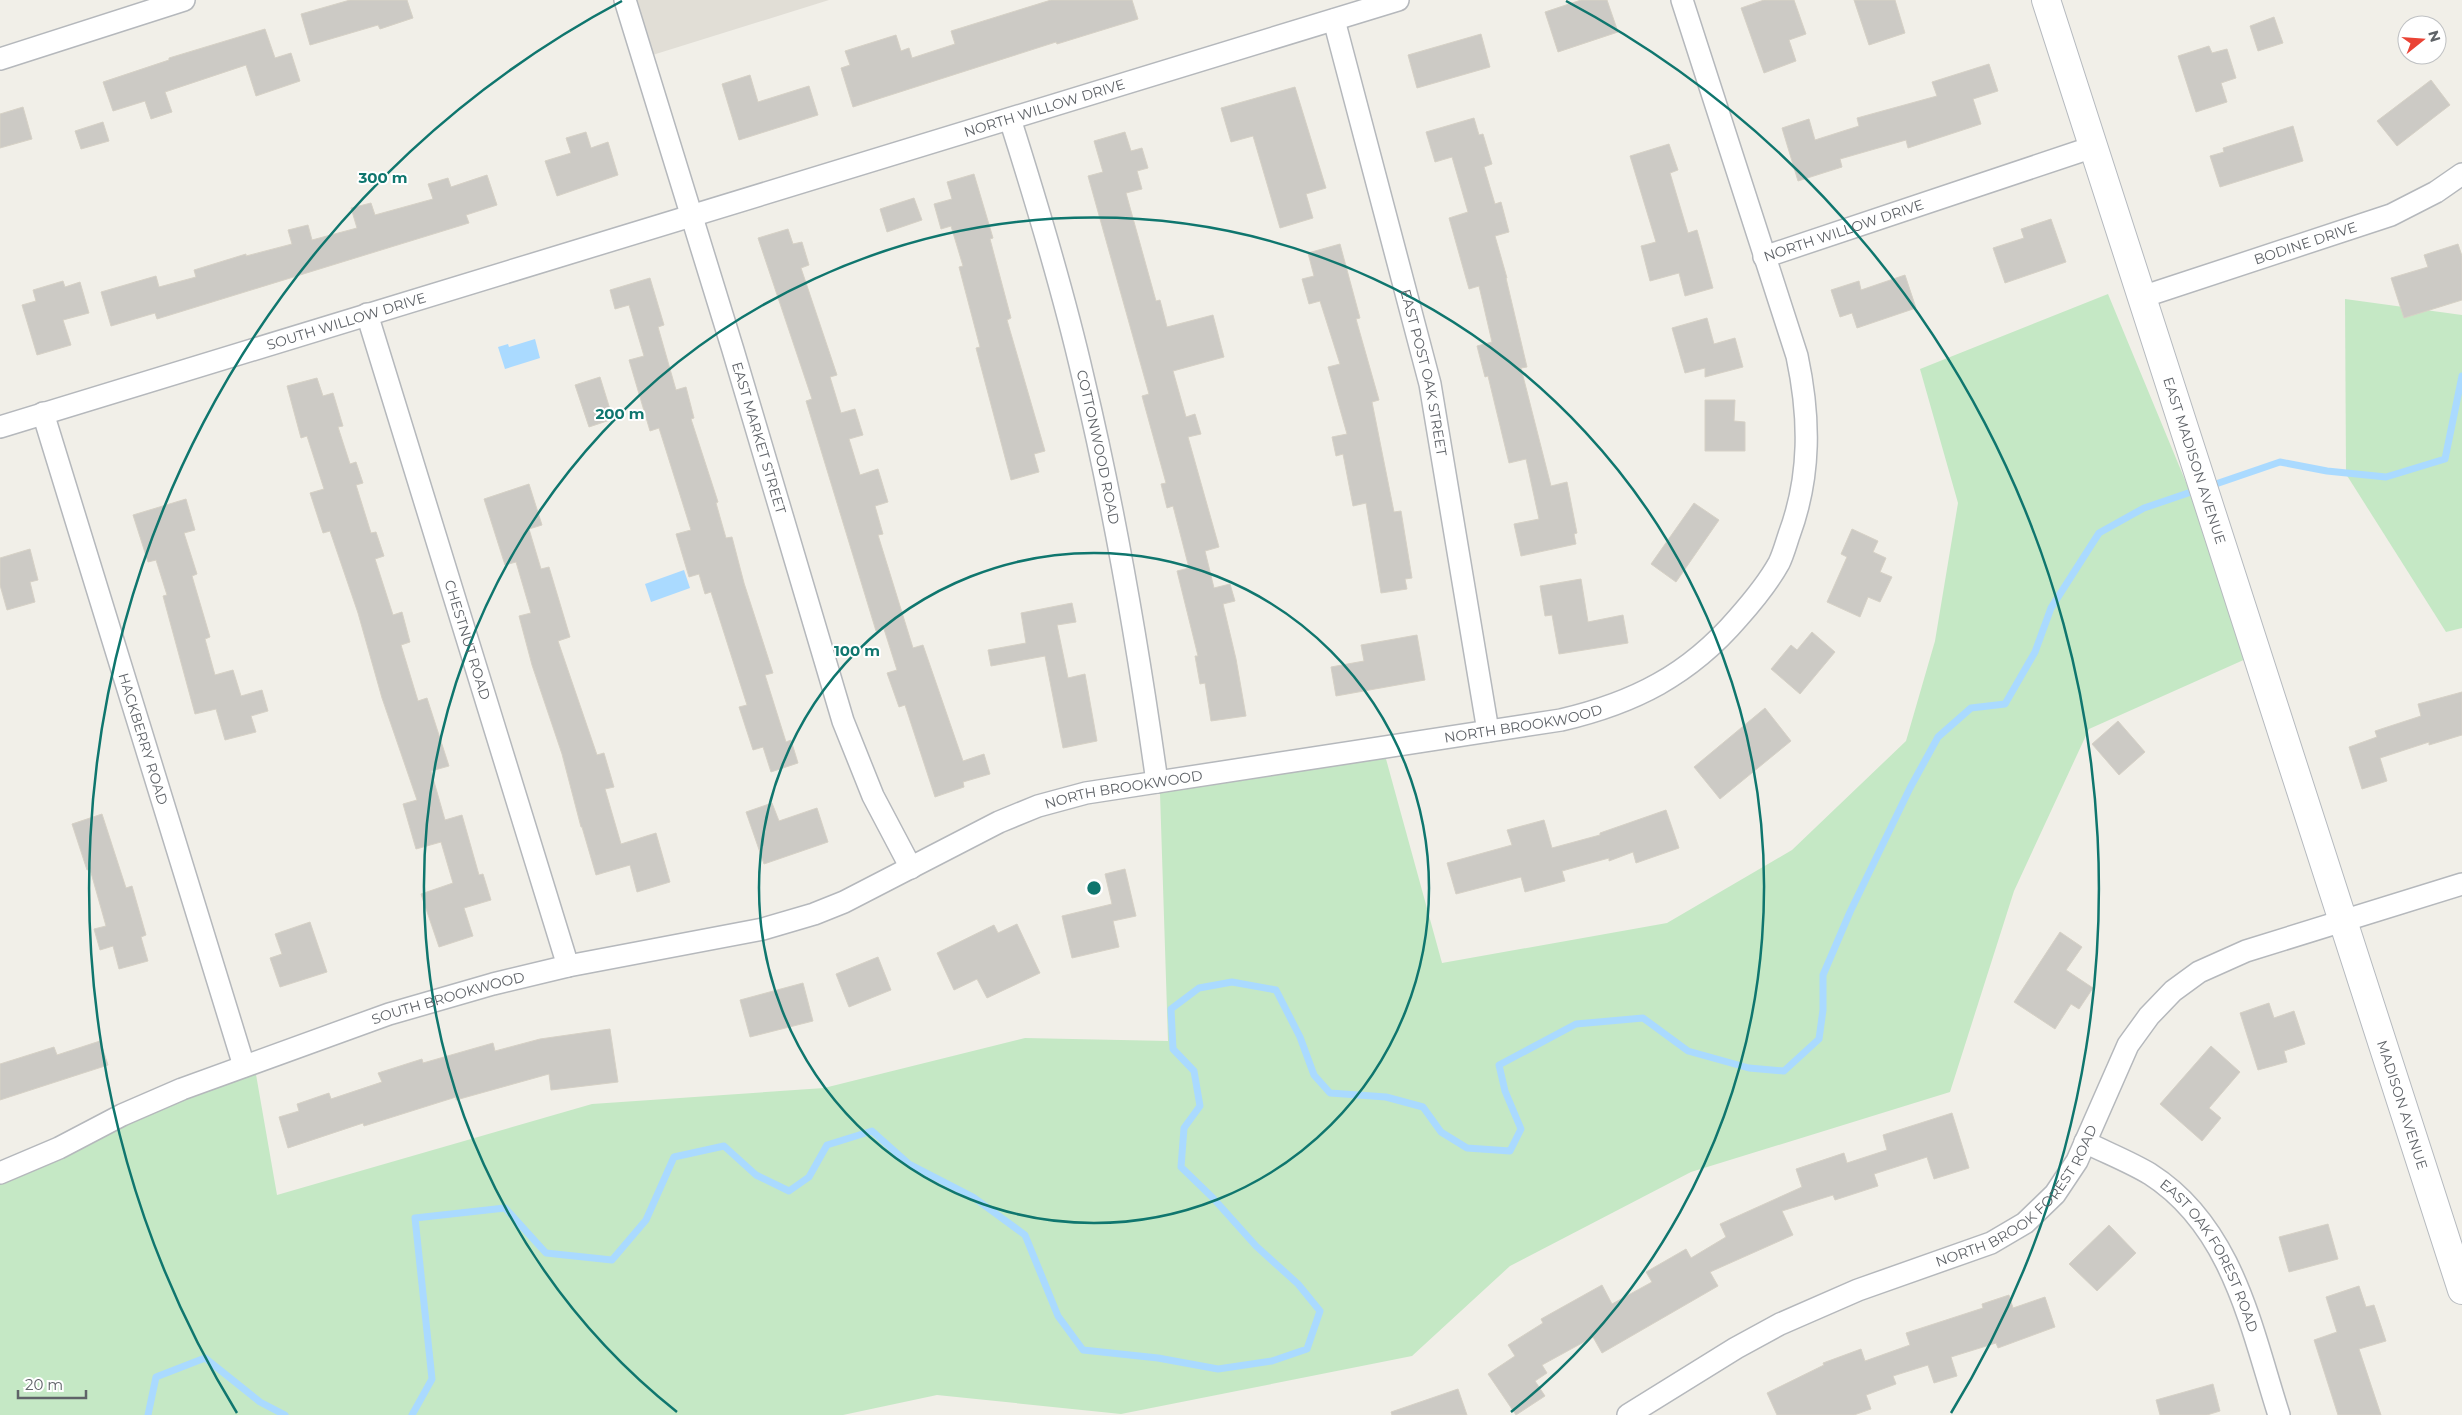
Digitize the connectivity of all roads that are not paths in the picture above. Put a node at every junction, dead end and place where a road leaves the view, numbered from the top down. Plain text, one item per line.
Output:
1 (184, 0) edge
2 (625, 0) edge
3 (1398, 0) edge
4 (1682, 0) edge
5 (2046, 0) edge
6 (1334, 20) junction
7 (0, 59) edge
8 (1010, 119) junction
9 (2093, 147) junction
10 (2462, 174) edge
11 (692, 215) junction
12 (1764, 257) junction
13 (2142, 297) junction
14 (367, 314) junction
15 (43, 413) junction
16 (0, 427) edge
17 (1488, 731) junction
18 (1157, 782) junction
19 (911, 868) junction
20 (2462, 884) edge
21 (2344, 921) junction
22 (568, 966) junction
23 (244, 1066) junction
24 (2085, 1142) junction
25 (0, 1173) edge
26 (2462, 1290) edge
27 (1628, 1415) edge
28 (2279, 1415) edge

1 - 7 street
2 - 11 street, EAST MARKET STREET
3 - 6 street, NORTH WILLOW DRIVE
4 - 12 street, NORTH WILLOW DRIVE
5 - 9 main road, EAST MADISON AVENUE
6 - 8 street, NORTH WILLOW DRIVE
6 - 17 street, EAST POST OAK STREET
8 - 11 street, NORTH WILLOW DRIVE
8 - 18 street, COTTONWOOD ROAD
9 - 12 street, NORTH WILLOW DRIVE
9 - 13 main road, EAST MADISON AVENUE
10 - 13 street, BODINE DRIVE
11 - 14 street, SOUTH WILLOW DRIVE
11 - 19 street, EAST MARKET STREET
12 - 17 street, NORTH BROOKWOOD
13 - 21 main road, EAST MADISON AVENUE
14 - 15 street, SOUTH WILLOW DRIVE
14 - 22 street, CHESTNUT ROAD
15 - 16 street, SOUTH WILLOW DRIVE
15 - 23 street, HACKBERRY ROAD
17 - 18 street, NORTH BROOKWOOD
18 - 19 street, NORTH BROOKWOOD
19 - 22 street, SOUTH BROOKWOOD
20 - 21 street, NORTH BROOK FOREST ROAD
21 - 24 street, NORTH BROOK FOREST ROAD
21 - 26 main road, MADISON AVENUE
22 - 23 street, SOUTH BROOKWOOD
23 - 25 street, SOUTH BROOKWOOD
24 - 27 street, NORTH BROOK FOREST ROAD
24 - 28 street, EAST OAK FOREST ROAD

